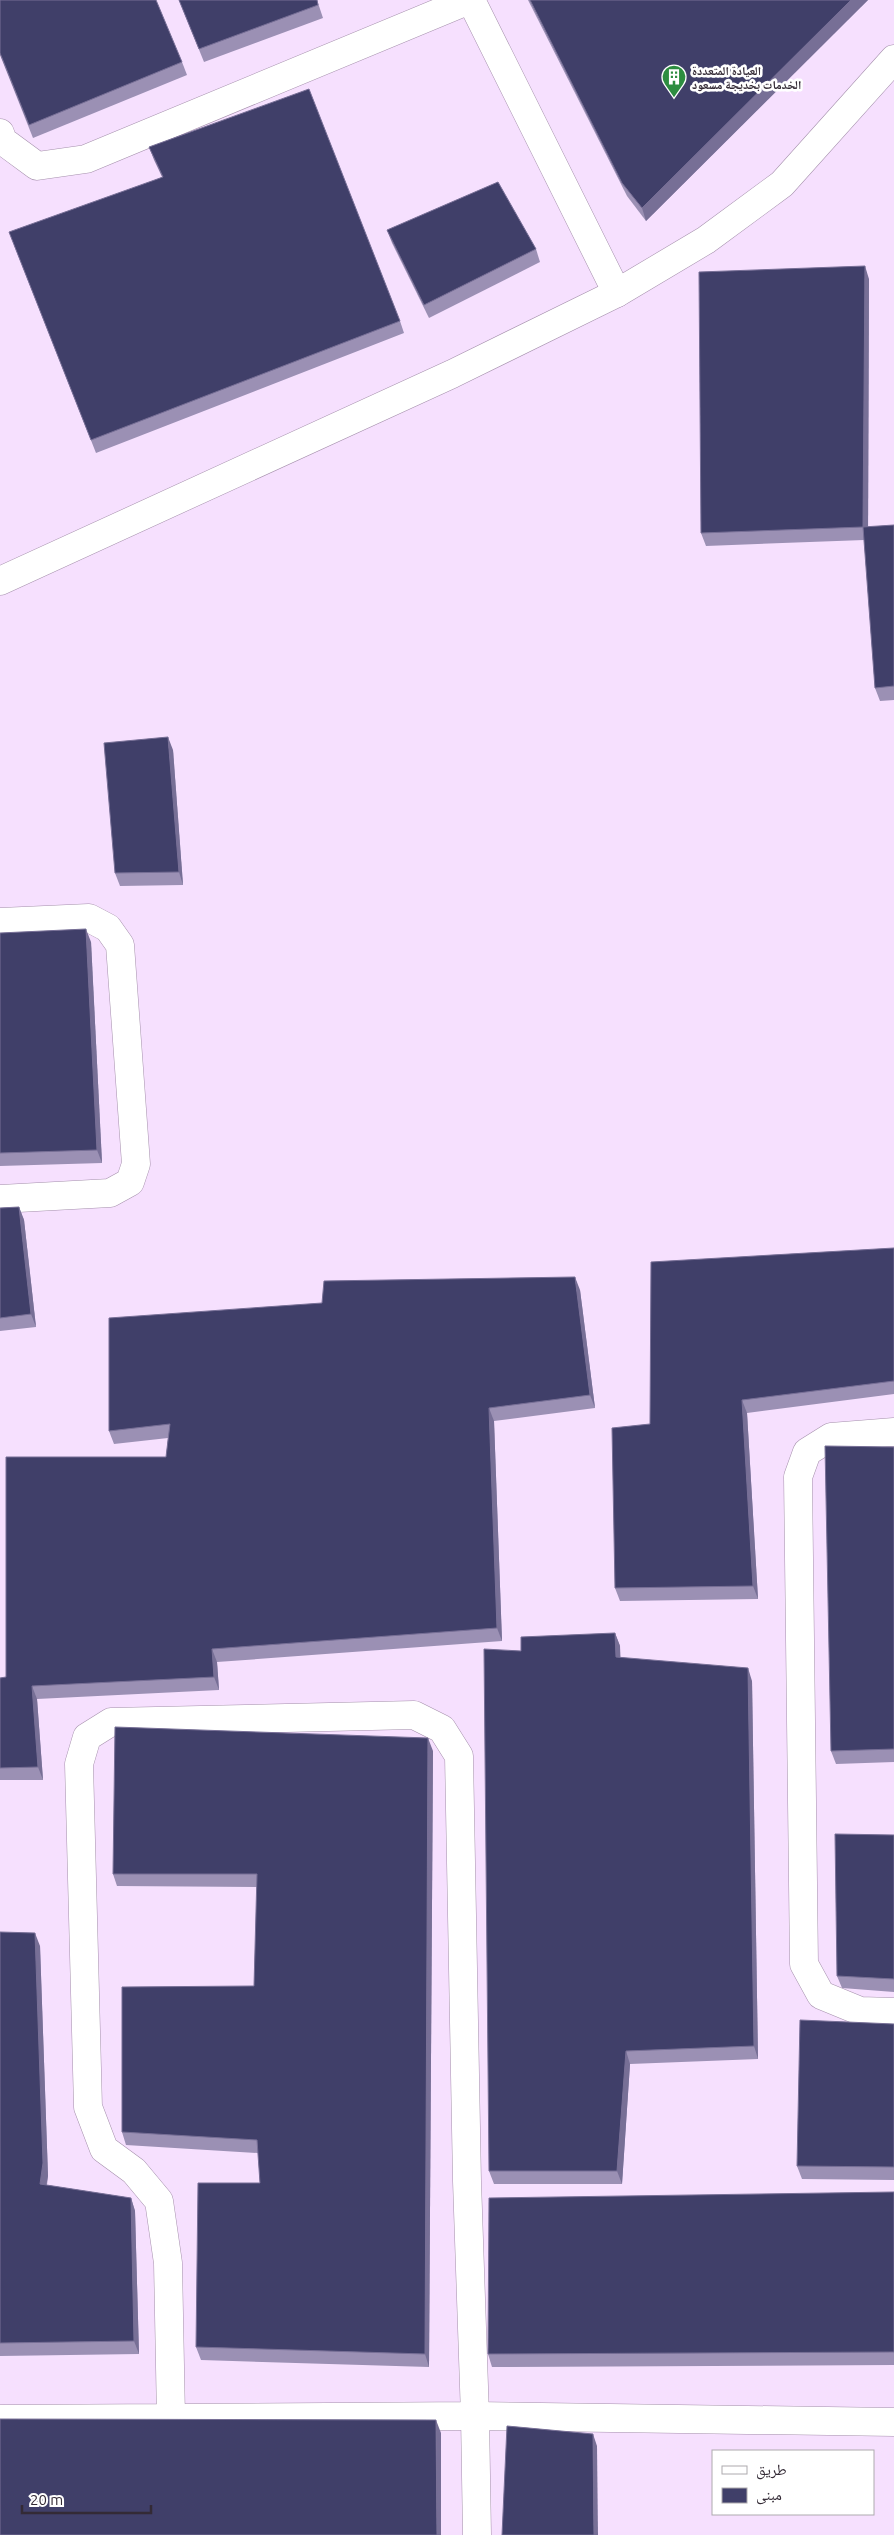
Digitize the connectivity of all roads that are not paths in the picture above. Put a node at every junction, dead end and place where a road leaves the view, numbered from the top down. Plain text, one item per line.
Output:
1 (470, 0) edge
2 (894, 59) edge
3 (0, 134) edge
4 (617, 293) junction
5 (0, 581) edge
6 (0, 922) edge
7 (0, 1199) edge
8 (894, 1432) edge
9 (894, 2012) edge
10 (475, 2416) junction
11 (170, 2418) junction
12 (0, 2419) edge
13 (894, 2422) edge
14 (477, 2535) edge

1 - 3 street
1 - 4 street
2 - 4 street
4 - 5 street
6 - 7 street
8 - 9 street
10 - 11 street
10 - 11 street
10 - 13 street
10 - 14 street
11 - 12 street

